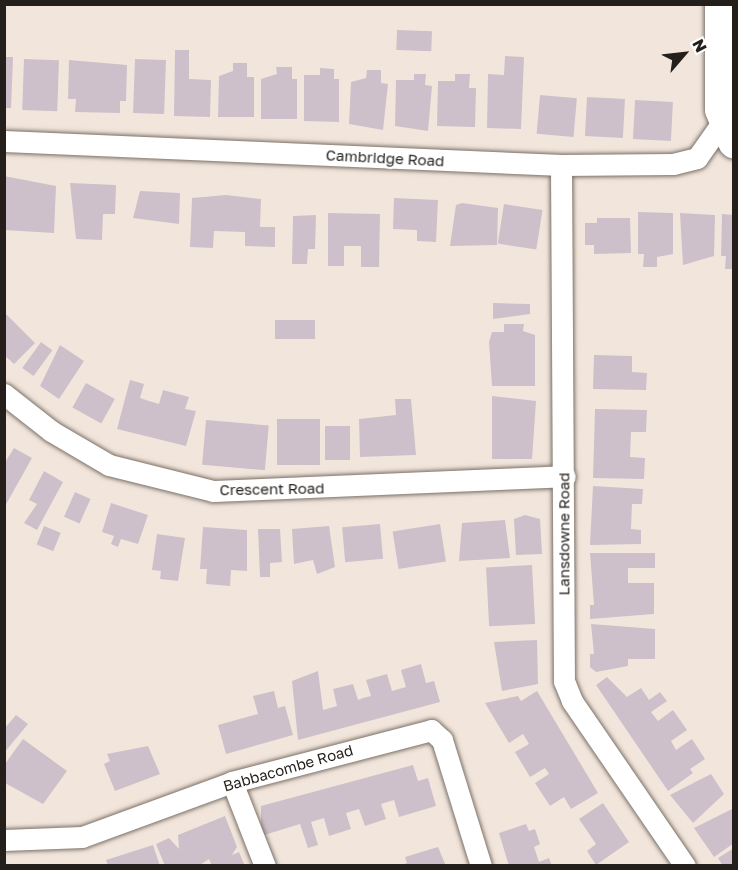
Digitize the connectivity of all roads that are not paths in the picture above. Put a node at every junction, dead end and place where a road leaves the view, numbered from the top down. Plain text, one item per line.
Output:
1 (721, 4) edge
2 (728, 132) edge
3 (4, 141) edge
4 (561, 165) junction
5 (4, 394) edge
6 (565, 477) junction
7 (232, 782) junction
8 (4, 840) edge
9 (265, 866) edge
10 (481, 866) edge
11 (686, 866) edge

1 - 2 main road
2 - 4 street, Cambridge Road
3 - 4 street, Cambridge Road
4 - 6 street, Lansdowne Road
5 - 6 street, Crescent Road
6 - 11 street, Lansdowne Road
7 - 8 street, Babbacombe Road
7 - 9 street
7 - 10 street, Babbacombe Road

